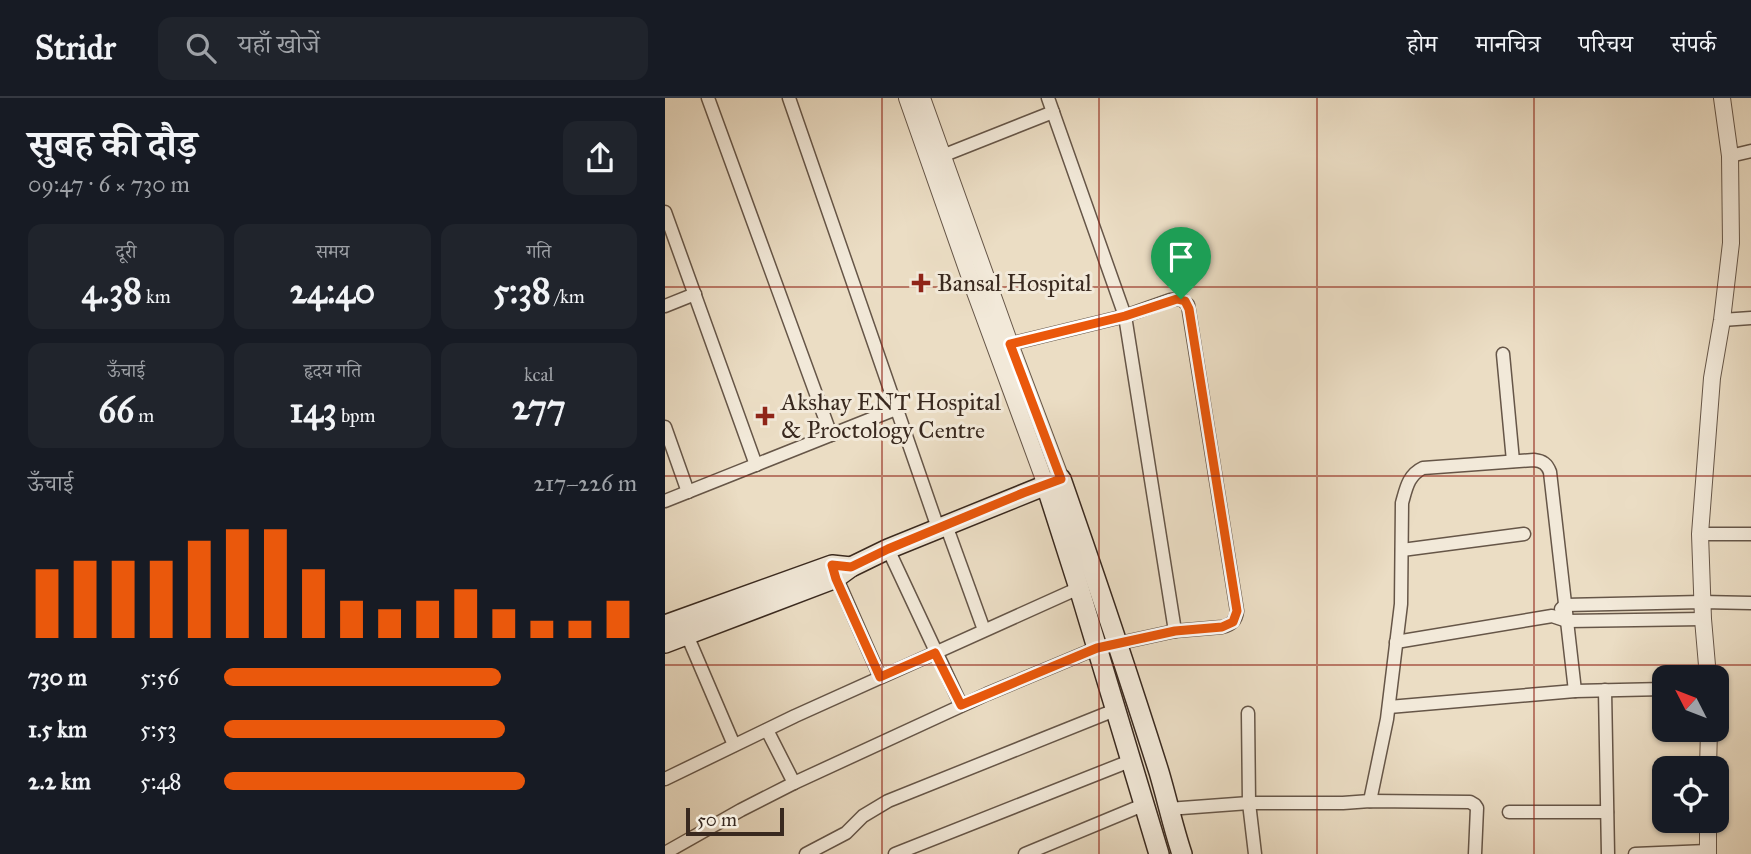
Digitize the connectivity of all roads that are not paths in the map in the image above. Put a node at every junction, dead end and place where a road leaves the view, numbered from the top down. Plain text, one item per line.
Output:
1 (708, 98) edge
2 (789, 98) edge
3 (907, 98) edge
4 (922, 98) edge
5 (1048, 98) edge
6 (1722, 98) edge
7 (1053, 112) junction
8 (1751, 151) edge
9 (942, 156) junction
10 (1730, 156) junction
11 (665, 212) edge
12 (695, 295) junction
13 (665, 306) edge
14 (1125, 316) junction
15 (1751, 318) edge
16 (1722, 320) junction
17 (1010, 344) junction
18 (1503, 354) dead end
19 (896, 409) junction
20 (665, 427) edge
21 (831, 435) junction
22 (1513, 461) junction
23 (756, 465) junction
24 (1053, 482) junction
25 (688, 492) junction
26 (665, 501) edge
27 (942, 527) junction
28 (1524, 534) dead end
29 (1700, 534) junction
30 (1751, 534) edge
31 (888, 549) junction
32 (1402, 550) junction
33 (840, 570) junction
34 (1079, 587) junction
35 (1702, 601) junction
36 (1751, 603) edge
37 (1565, 605) junction
38 (1552, 616) junction
39 (1703, 619) junction
40 (1567, 621) junction
41 (665, 625) edge
42 (985, 630) junction
43 (1175, 631) junction
44 (687, 635) junction
45 (1396, 642) junction
46 (665, 643) edge
47 (1118, 643) junction
48 (1097, 648) junction
49 (935, 653) junction
50 (1707, 665) edge
51 (880, 677) junction
52 (1652, 689) edge
53 (1605, 690) junction
54 (1575, 691) junction
55 (961, 705) junction
56 (1388, 707) junction
57 (1115, 710) junction
58 (1248, 713) dead end
59 (767, 730) junction
60 (734, 746) junction
61 (1130, 761) junction
62 (666, 777) edge
63 (794, 783) junction
64 (1366, 801) junction
65 (1249, 803) junction
66 (1143, 805) junction
67 (1168, 809) junction
68 (1607, 811) junction
69 (1509, 812) dead end
70 (1708, 833) edge
71 (1707, 852) edge
72 (665, 853) edge
73 (806, 854) edge
74 (895, 854) edge
75 (1025, 854) edge
76 (1159, 854) edge
77 (1182, 854) edge
78 (1255, 854) edge
79 (1475, 854) edge
80 (1608, 854) edge
81 (1635, 854) edge

1 - 21 street
2 - 19 street
3 - 24 street
4 - 9 street
5 - 7 street
6 - 10 street
7 - 9 street
7 - 14 street
8 - 10 street
9 - 17 street
10 - 16 street
11 - 12 street
12 - 13 street
12 - 23 street
14 - 17 street
14 - 43 street
14 - 43 street
15 - 16 street
16 - 29 street
17 - 24 street
18 - 22 street
19 - 21 street
19 - 27 street
20 - 25 street
21 - 23 street
22 - 32 street
22 - 37 street
23 - 25 street
24 - 27 main road
24 - 34 main road
24 - 47 main road
25 - 26 street
27 - 31 main road
27 - 42 street
28 - 32 street
29 - 30 street
29 - 35 street
31 - 33 main road
31 - 49 street
32 - 45 street
33 - 41 main road
33 - 44 main road
33 - 51 street
34 - 42 street
34 - 48 main road
35 - 36 street
35 - 37 street
35 - 39 street
37 - 38 street
37 - 40 street
38 - 40 street
38 - 45 street
39 - 40 street
39 - 50 street
40 - 54 street
42 - 49 street
43 - 47 street
44 - 46 main road
44 - 60 street
45 - 56 street
47 - 48 street
47 - 67 main road
48 - 55 street
48 - 57 main road
49 - 51 street
49 - 55 street
51 - 59 street
52 - 53 street
53 - 54 street
53 - 68 street
54 - 56 street
55 - 63 street
56 - 64 street
57 - 61 main road
57 - 73 street
58 - 65 street
59 - 60 street
59 - 63 street
60 - 62 street
61 - 66 main road
61 - 74 street
63 - 72 street
64 - 65 street
64 - 79 street
65 - 67 street
65 - 78 street
66 - 75 street
66 - 76 main road
67 - 77 main road
68 - 69 street
68 - 80 street
70 - 71 street
71 - 81 street

